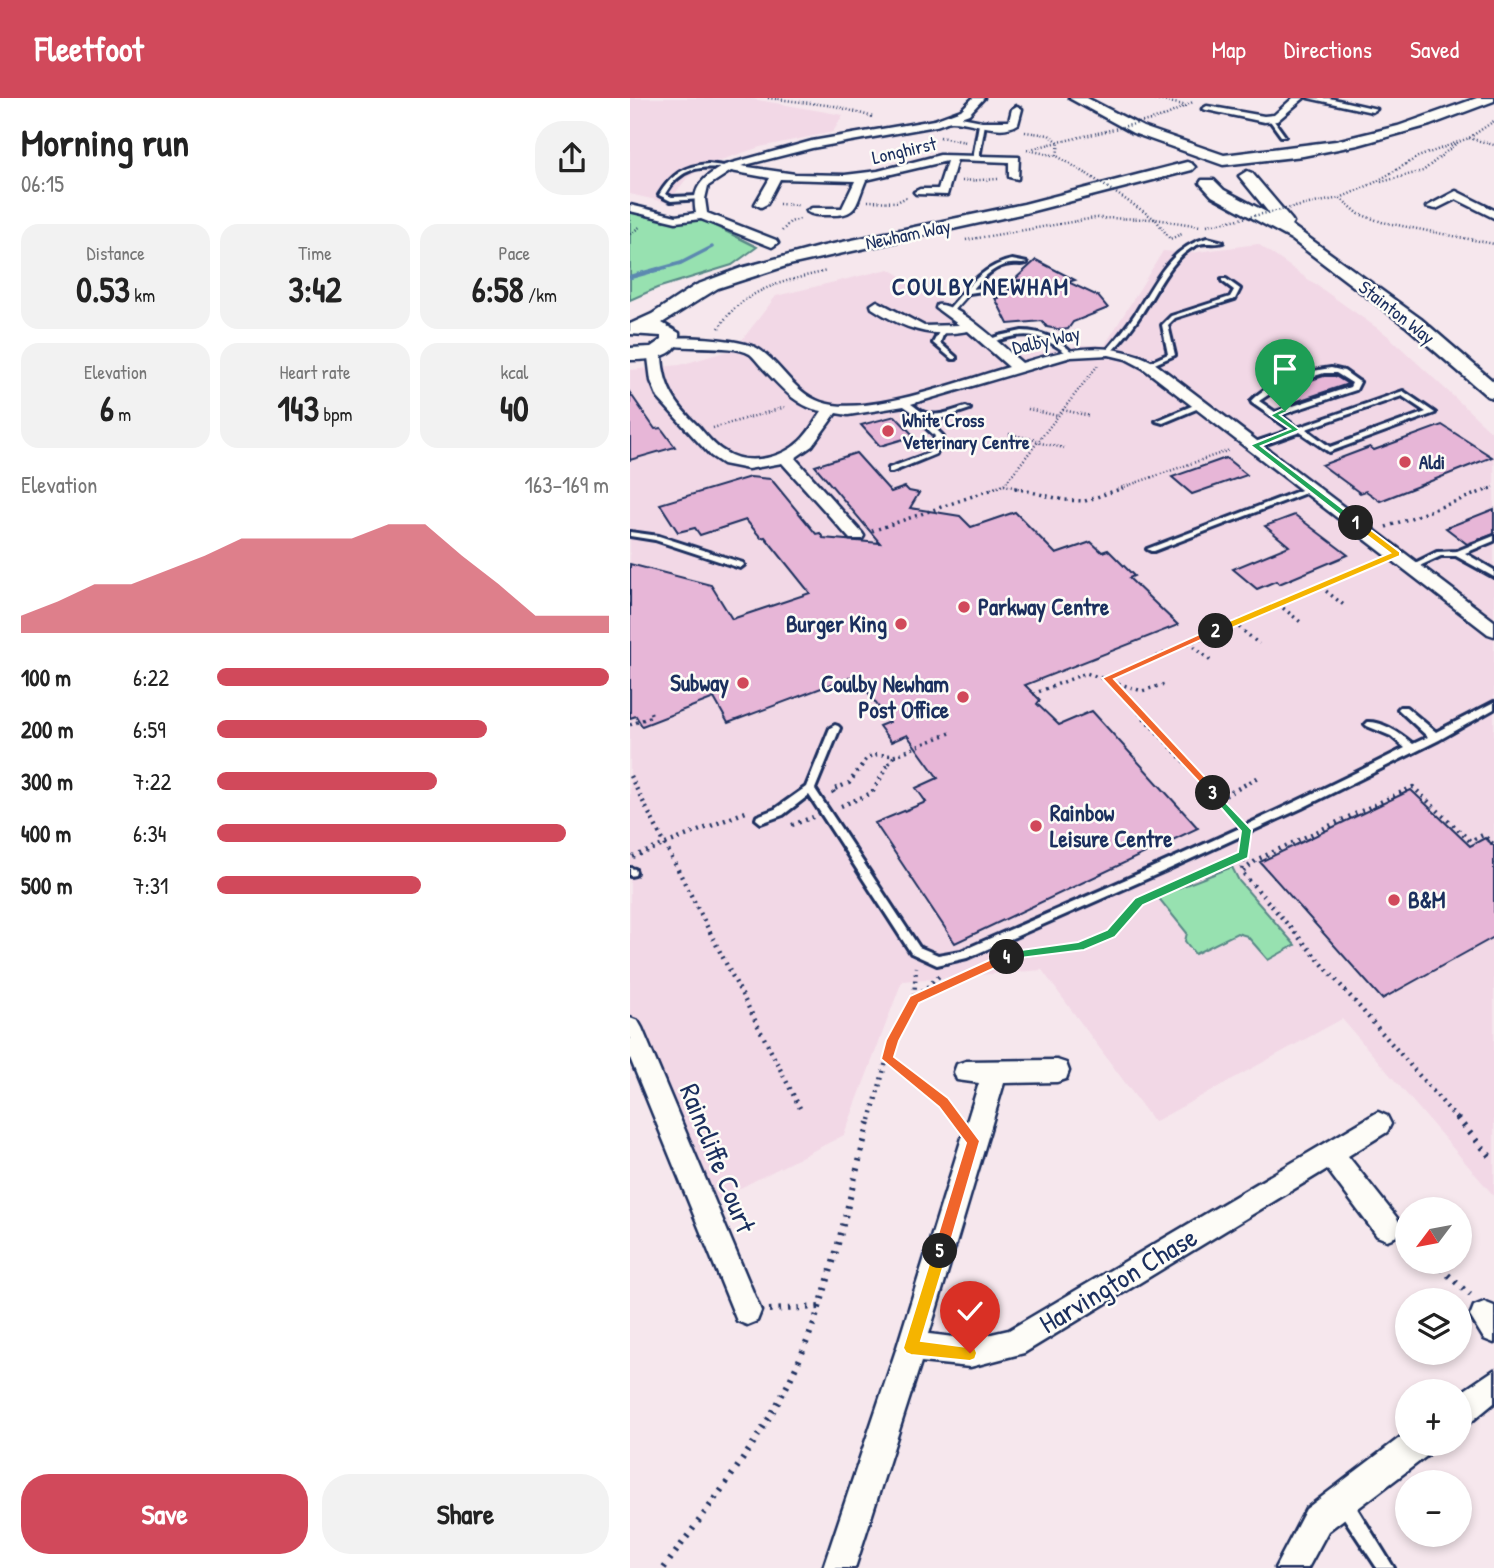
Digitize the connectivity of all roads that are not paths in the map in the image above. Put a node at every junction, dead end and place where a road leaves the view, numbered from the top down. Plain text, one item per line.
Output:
1 (979, 98) edge
2 (1076, 98) edge
3 (1299, 98) edge
4 (1313, 98) edge
5 (1489, 98) edge
6 (1372, 108) dead end
7 (1017, 109) dead end
8 (1207, 109) dead end
9 (951, 118) junction
10 (1270, 119) junction
11 (982, 124) junction
12 (1138, 130) junction
13 (1283, 135) dead end
14 (1311, 150) junction
15 (953, 158) junction
16 (976, 158) junction
17 (1222, 160) junction
18 (1188, 166) junction
19 (729, 167) junction
20 (1248, 175) junction
21 (776, 176) junction
22 (862, 177) junction
23 (1014, 177) dead end
24 (1203, 183) junction
25 (1163, 191) dead end
26 (920, 192) road end
27 (699, 198) junction
28 (761, 204) road end
29 (1432, 207) dead end
30 (630, 208) edge
31 (812, 211) road end
32 (702, 215) junction
33 (1494, 215) edge
34 (1297, 235) junction
35 (1220, 242) dead end
36 (772, 243) junction
37 (814, 255) junction
38 (1024, 263) dead end
39 (753, 271) junction
40 (1224, 281) dead end
41 (1021, 284) dead end
42 (969, 291) junction
43 (877, 305) dead end
44 (945, 310) joint
45 (971, 327) junction
46 (635, 328) edge
47 (941, 333) junction
48 (670, 338) junction
49 (988, 341) junction
50 (1070, 353) junction
51 (630, 354) edge
52 (1105, 355) junction
53 (655, 357) dead end
54 (954, 358) dead end
55 (1148, 365) junction
56 (1018, 368) junction
57 (1494, 392) edge
58 (904, 402) junction
59 (1202, 405) junction
60 (967, 409) dead end
61 (831, 410) junction
62 (1274, 415) junction
63 (920, 417) junction
64 (1160, 421) dead end
65 (1298, 430) junction
66 (1255, 445) junction
67 (785, 457) junction
68 (891, 470) dead end
69 (1312, 489) junction
70 (630, 534) edge
71 (856, 537) road end
72 (1494, 538) edge
73 (1151, 549) dead end
74 (1458, 553) junction
75 (740, 565) dead end
76 (1413, 566) junction
77 (1494, 574) edge
78 (1494, 630) edge
79 (1494, 705) edge
80 (1403, 709) dead end
81 (1370, 724) dead end
82 (835, 728) dead end
83 (1436, 738) junction
84 (1413, 749) junction
85 (810, 789) junction
86 (761, 819) dead end
87 (630, 1028) edge
88 (995, 1071) junction
89 (1057, 1071) dead end
90 (966, 1072) dead end
91 (1378, 1124) dead end
92 (1330, 1153) junction
93 (1387, 1227) dead end
94 (747, 1311) road end
95 (911, 1348) junction
96 (1494, 1385) edge
97 (1472, 1402) edge
98 (1401, 1456) edge
99 (1342, 1500) junction
100 (839, 1568) edge
101 (1291, 1568) edge
102 (1386, 1568) edge

1 - 9 street
2 - 12 street
3 - 10 street
4 - 6 street
5 - 14 street
7 - 11 street, Longhirst
8 - 10 street
9 - 11 street, Longhirst
9 - 19 street
10 - 13 lane
11 - 16 lane
12 - 17 street
12 - 18 street
14 - 17 street, Newham Way
14 - 20 street
15 - 16 street, Longhirst
15 - 22 street, Longhirst
15 - 26 street, Longhirst
16 - 23 street, Longhirst
17 - 18 street, Newham Way
17 - 20 street
18 - 24 street, Stainton Way
18 - 37 street, Newham Way
19 - 21 street, Longhirst
19 - 27 street
19 - 27 lane
20 - 24 street
20 - 34 street, Stainton Way
21 - 22 street, Longhirst
21 - 28 street
22 - 31 street, Longhirst
24 - 34 street, Stainton Way
25 - 48 street, Newham Way
27 - 32 street
29 - 33 street
30 - 32 street
32 - 36 street
34 - 57 street, Stainton Way
35 - 52 lane
36 - 37 street
36 - 39 street
37 - 39 street, Newham Way
38 - 42 lane
39 - 46 street, Newham Way
40 - 55 lane
41 - 42 lane
42 - 44 lane
43 - 47 street
44 - 45 street
45 - 47 street
45 - 49 street
46 - 48 street, Newham Way
47 - 54 lane
48 - 51 street, Newham Way
48 - 61 street, Dalby Way
49 - 50 lane
49 - 56 street
50 - 52 street, Dalby Way
50 - 56 street, Dalby Way
52 - 55 street, Dalby Way
53 - 67 street
55 - 59 street, Dalby Way
56 - 58 street, Dalby Way
58 - 61 street, Dalby Way
58 - 63 lane
59 - 64 lane
59 - 66 street, Dalby Way
60 - 63 lane
61 - 67 street
62 - 62 lane
62 - 65 lane
63 - 68 lane
65 - 65 lane
65 - 66 lane
66 - 69 street, Dalby Way
67 - 71 street
69 - 73 lane
69 - 76 street, Dalby Way
70 - 75 lane
72 - 74 lane
74 - 76 lane
74 - 77 lane
76 - 78 street, Dalby Way
79 - 83 lane
80 - 83 lane
81 - 84 lane
82 - 85 lane
83 - 84 lane
84 - 85 lane
85 - 86 lane
87 - 94 street, Raincliffe Court
88 - 89 street
88 - 90 street
88 - 95 street
91 - 92 street, Harvington Chase
92 - 93 street
92 - 95 street, Harvington Chase
95 - 100 street
96 - 97 street
98 - 99 street
99 - 101 street
99 - 102 lane

